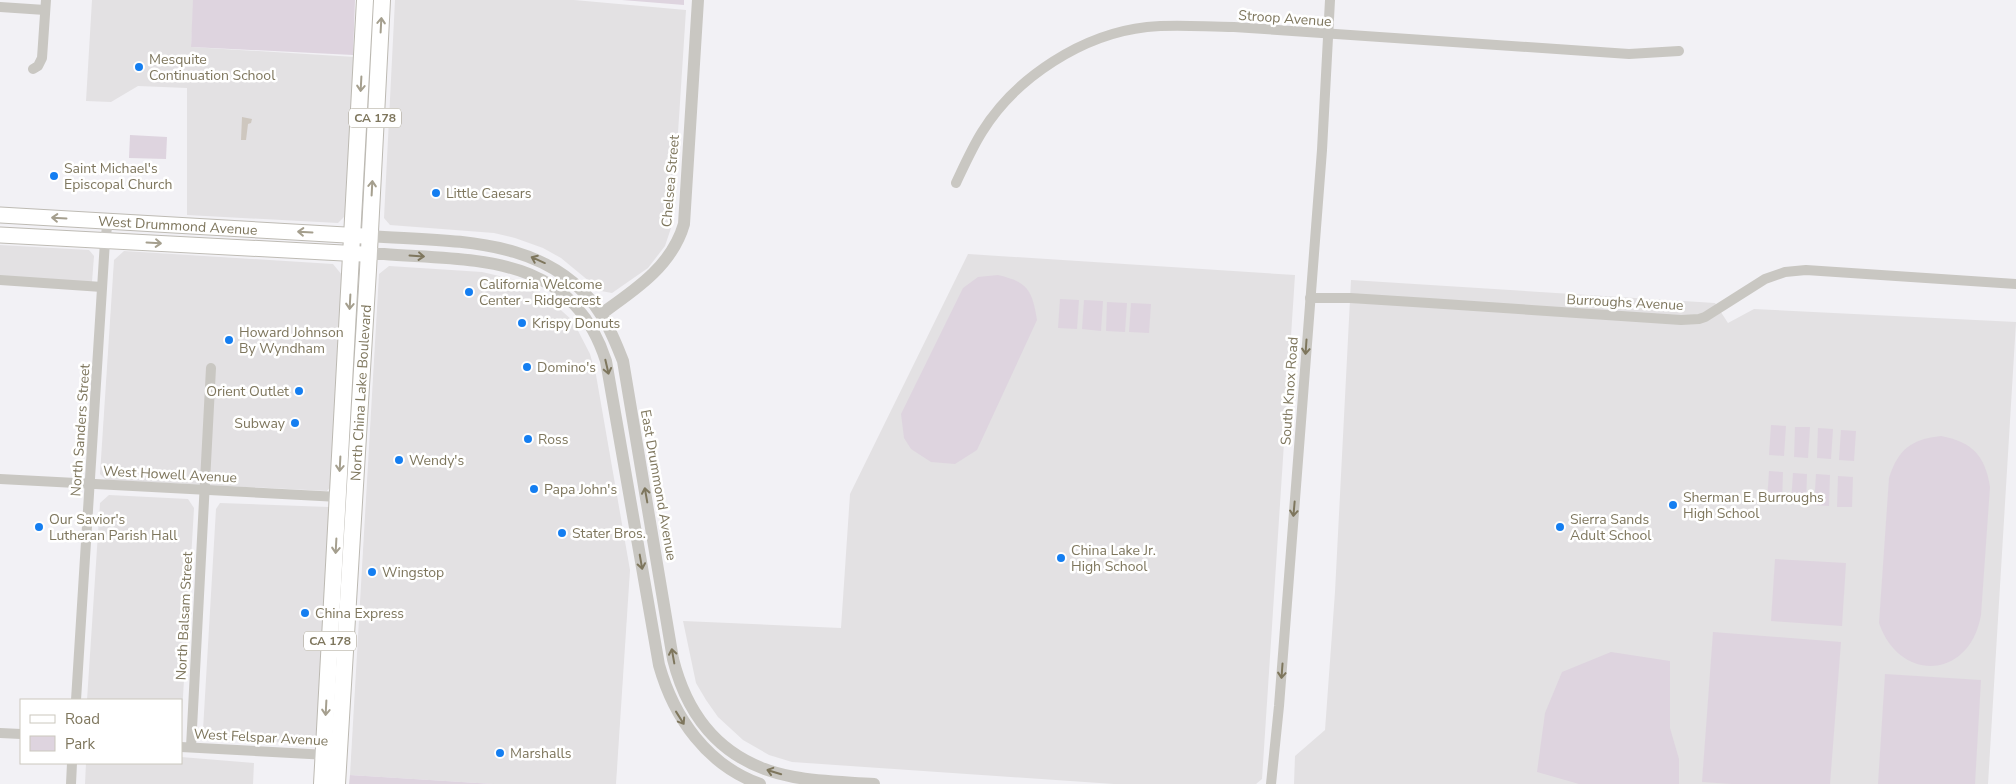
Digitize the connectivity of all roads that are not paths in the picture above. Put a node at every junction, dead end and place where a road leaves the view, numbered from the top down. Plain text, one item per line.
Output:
1 (365, 0) edge
2 (382, 0) edge
3 (698, 0) edge
4 (1330, 0) edge
5 (46, 5) edge
6 (0, 7) edge
7 (1328, 35) junction
8 (1679, 51) dead end
9 (33, 69) dead end
10 (956, 183) dead end
11 (0, 215) edge
12 (108, 221) junction
13 (0, 235) edge
14 (362, 236) junction
15 (105, 241) junction
16 (360, 254) junction
17 (0, 280) edge
18 (2016, 284) edge
19 (102, 287) junction
20 (1310, 298) junction
21 (601, 314) junction
22 (588, 323) junction
23 (211, 368) dead end
24 (0, 479) edge
25 (90, 483) junction
26 (205, 490) junction
27 (339, 497) junction
28 (76, 699) edge
29 (0, 733) edge
30 (20, 734) edge
31 (186, 747) edge
32 (331, 755) junction
33 (72, 764) edge
34 (71, 784) edge
35 (322, 784) edge
36 (337, 784) edge
37 (760, 784) edge
38 (874, 784) edge
39 (1271, 784) edge

1 -> 14 main road, North China Lake Boulevard / CA 178
14 -> 2 main road, North China Lake Boulevard / CA 178
3 - 21 street, Chelsea Street
4 - 7 street, South Knox Road
5 - 6 street
5 - 9 street
7 - 8 street, Stroop Avenue
7 - 10 street, Stroop Avenue
7 - 20 street, South Knox Road
12 -> 11 main road, West Drummond Avenue
14 -> 12 main road, West Drummond Avenue
12 - 15 street, North Sanders Street
13 - 15 main road, West Drummond Avenue
14 - 16 main road, North China Lake Boulevard / CA 178
21 -> 14 street, East Drummond Avenue
15 -> 16 main road, West Drummond Avenue
15 - 19 street, North Sanders Street
16 -> 22 street
16 -> 27 main road, North China Lake Boulevard / CA 178
16 - 32 main road, North China Lake Boulevard / CA 178
17 - 19 street
18 - 20 street, Burroughs Avenue
19 - 25 street, North Sanders Street
20 -> 39 street, South Knox Road
21 - 22 street, Chelsea Street
38 -> 21 street, East Drummond Avenue
22 -> 37 street
23 - 26 street, North Balsam Street
24 - 25 street, West Howell Avenue
25 - 26 street, West Howell Avenue
25 - 28 street, North Sanders Street
26 - 27 street, West Howell Avenue
26 - 31 street, North Balsam Street
27 -> 32 main road, North China Lake Boulevard / CA 178
29 - 30 street
31 - 32 street, West Felspar Avenue
32 - 35 main road, North China Lake Boulevard / CA 178
32 - 36 main road, North China Lake Boulevard / CA 178
33 - 34 street

